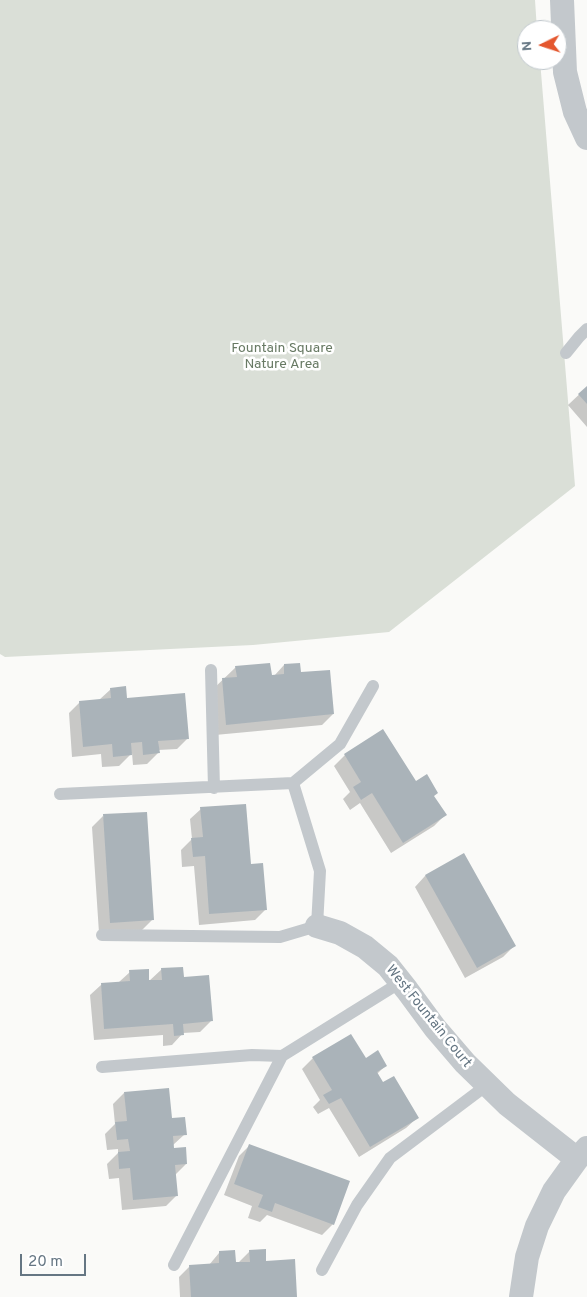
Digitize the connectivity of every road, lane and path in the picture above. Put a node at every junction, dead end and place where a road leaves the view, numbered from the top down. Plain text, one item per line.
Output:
1 (562, 0) edge
2 (587, 138) edge
3 (587, 329) edge
4 (566, 353) dead end
5 (211, 670) dead end
6 (373, 686) dead end
7 (294, 783) junction
8 (214, 788) junction
9 (60, 794) dead end
10 (317, 926) junction
11 (102, 935) dead end
12 (402, 982) junction
13 (282, 1056) junction
14 (102, 1067) dead end
15 (487, 1085) junction
16 (584, 1159) edge
17 (174, 1265) dead end
18 (322, 1270) dead end
19 (521, 1297) edge

1 - 2 street
3 - 4 lane
5 - 8 lane
6 - 7 lane
7 - 8 lane
7 - 10 lane
8 - 9 lane
10 - 11 lane
10 - 12 street, West Fountain Court
12 - 13 lane
12 - 15 street, West Fountain Court
13 - 14 lane
13 - 17 lane
15 - 16 street, West Fountain Court
15 - 18 lane
16 - 19 street

